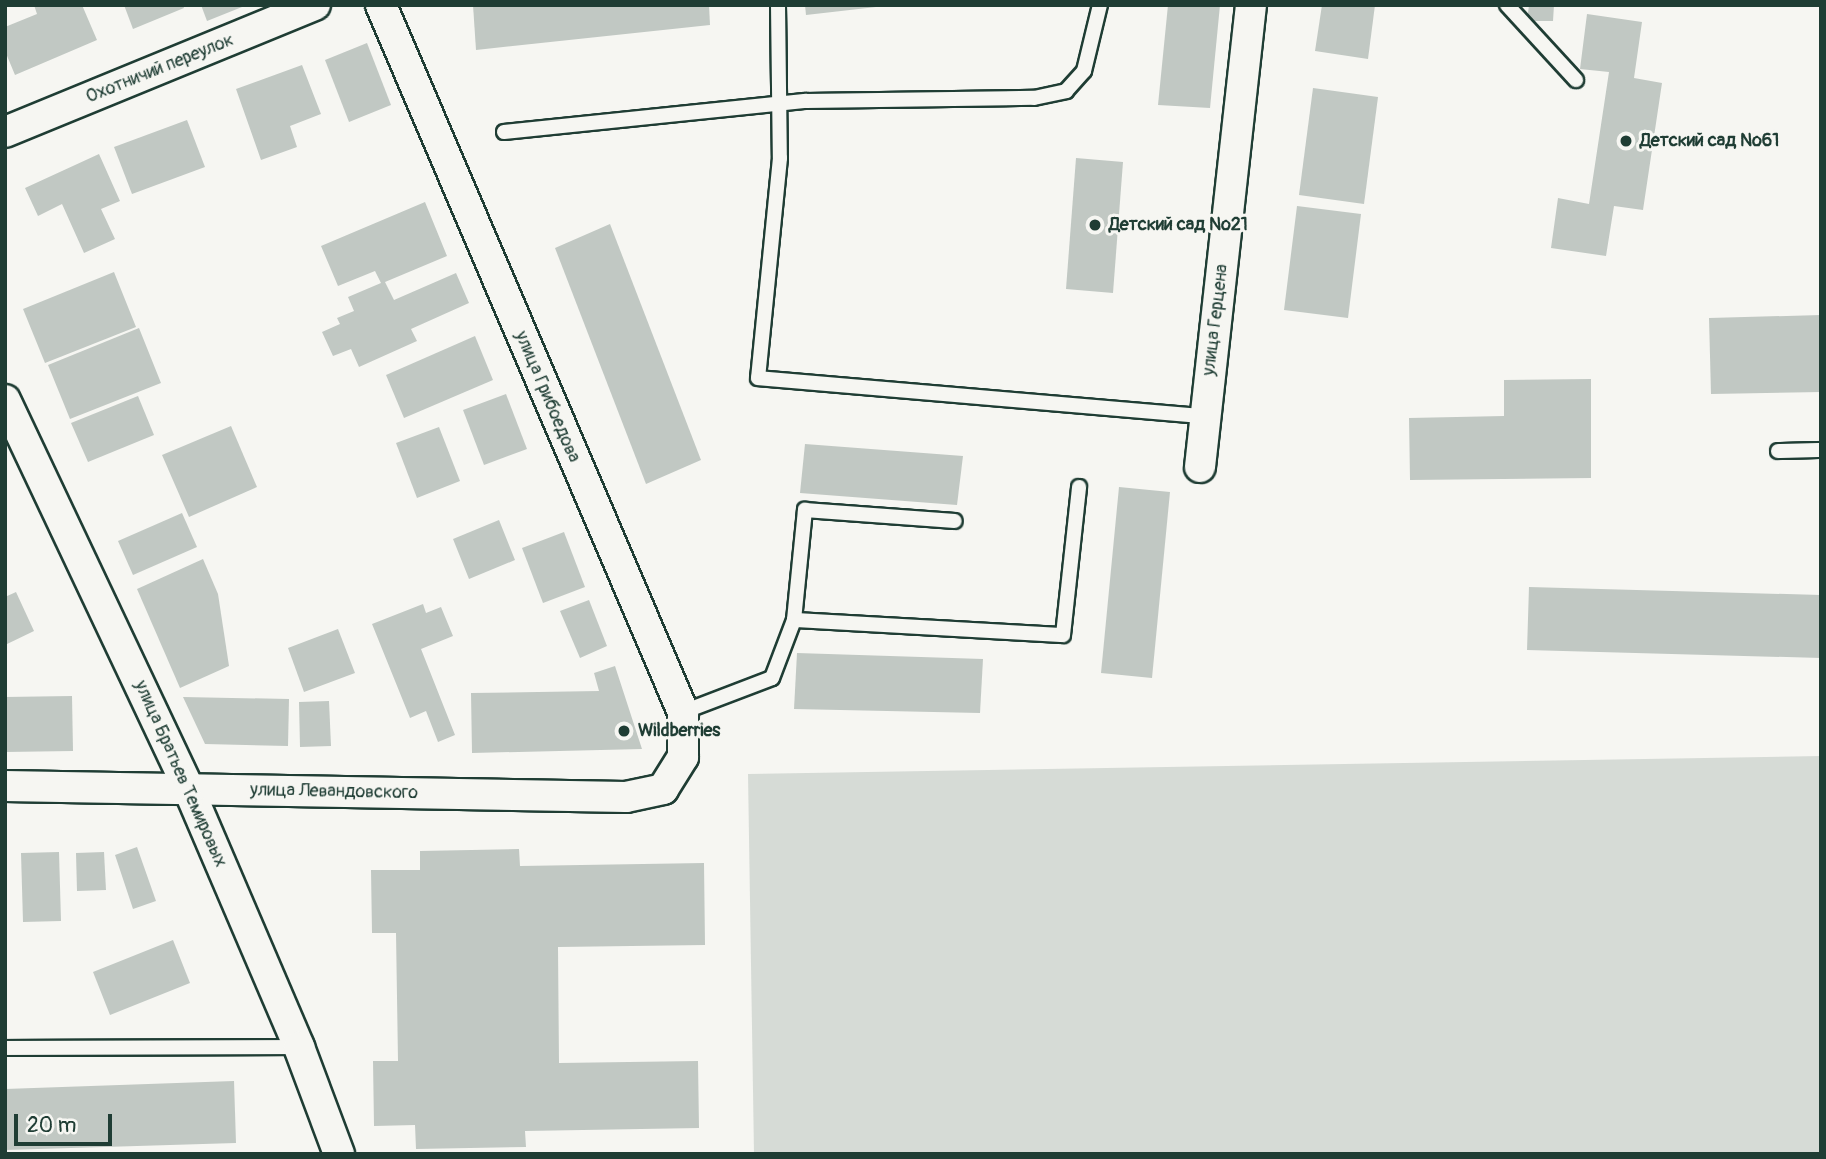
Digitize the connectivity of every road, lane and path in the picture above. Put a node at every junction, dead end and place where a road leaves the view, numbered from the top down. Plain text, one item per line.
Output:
1 (314, 5) edge
2 (381, 5) edge
3 (778, 5) edge
4 (1100, 5) edge
5 (1251, 5) edge
6 (1507, 5) edge
7 (1576, 80) dead end
8 (780, 103) junction
9 (5, 132) edge
10 (504, 132) dead end
11 (5, 400) edge
12 (1205, 415) junction
13 (1821, 450) edge
14 (1779, 451) dead end
15 (1200, 467) dead end
16 (1079, 487) dead end
17 (955, 521) dead end
18 (794, 620) junction
19 (683, 712) junction
20 (5, 786) edge
21 (663, 789) joint
22 (189, 790) junction
23 (299, 1047) junction
24 (5, 1048) edge
25 (339, 1154) edge

1 - 9 street, Охотничий переулок
2 - 19 street, улица Грибоедова
3 - 8 lane
4 - 8 lane
5 - 12 street, улица Герцена
6 - 7 lane
8 - 10 lane
8 - 12 lane
11 - 22 street, улица Братьев Темировых
12 - 15 street, улица Герцена
13 - 14 lane
16 - 18 lane
17 - 18 lane
18 - 19 lane
19 - 21 street, улица Грибоедова
20 - 22 street, улица Левандовского
21 - 22 street, улица Левандовского
22 - 23 street, улица Братьев Темировых
23 - 24 lane
23 - 25 street, улица Братьев Темировых

